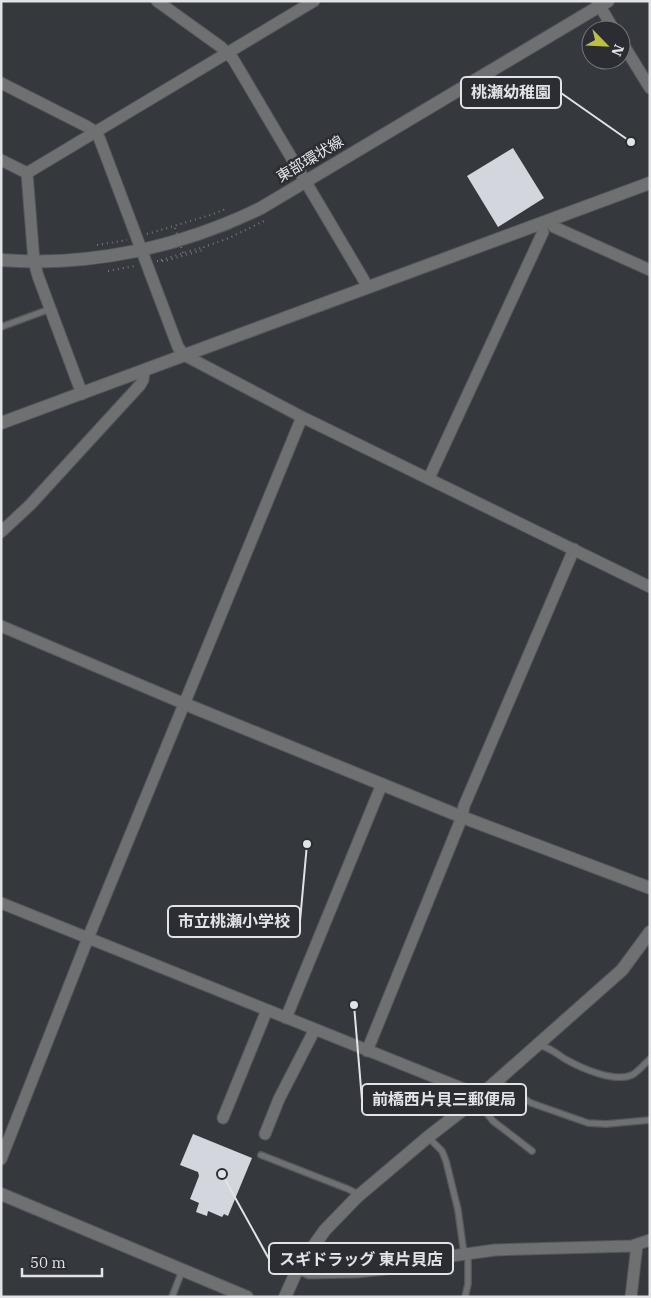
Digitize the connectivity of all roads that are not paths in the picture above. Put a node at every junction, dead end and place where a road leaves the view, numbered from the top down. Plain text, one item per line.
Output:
1 (157, 1) edge
2 (314, 1) edge
3 (602, 3) edge
4 (610, 20) edge
5 (228, 53) junction
6 (631, 57) edge
7 (1, 83) edge
8 (650, 88) edge
9 (96, 132) junction
10 (1, 160) edge
11 (27, 173) junction
12 (305, 180) junction
13 (650, 183) edge
14 (546, 222) junction
15 (142, 250) junction
16 (1, 260) edge
17 (34, 262) junction
18 (650, 270) edge
19 (367, 288) junction
20 (50, 308) junction
21 (1, 327) edge
22 (184, 355) junction
23 (144, 371) junction
24 (82, 394) junction
25 (302, 417) junction
26 (1, 424) edge
27 (429, 478) junction
28 (1, 532) edge
29 (574, 550) junction
30 (650, 587) edge
31 (1, 626) edge
32 (185, 704) junction
33 (382, 784) junction
34 (462, 816) junction
35 (650, 888) edge
36 (1, 903) edge
37 (650, 932) edge
38 (88, 938) junction
39 (268, 1010) junction
40 (286, 1018) junction
41 (315, 1029) junction
42 (538, 1044) junction
43 (367, 1051) junction
44 (650, 1059) edge
45 (496, 1080) junction
46 (473, 1102) junction
47 (223, 1118) dead end
48 (650, 1120) edge
49 (265, 1134) dead end
50 (428, 1137) junction
51 (532, 1151) dead end
52 (261, 1155) dead end
53 (1, 1158) edge
54 (1, 1194) edge
55 (357, 1197) junction
56 (650, 1240) edge
57 (637, 1245) junction
58 (466, 1254) junction
59 (298, 1268) junction
60 (183, 1270) junction
61 (172, 1297) edge
62 (247, 1297) edge
63 (285, 1297) edge
64 (465, 1297) edge
65 (631, 1297) edge

1 - 5 street
2 - 5 street
3 - 4 street
3 - 12 street, 東部環状線
5 - 9 street
5 - 12 street
6 - 8 street
7 - 9 street
9 - 11 street
9 - 15 street
10 - 11 street
11 - 17 street
12 - 15 street, 東部環状線
12 - 19 street
13 - 14 street
14 - 18 street
14 - 19 street
14 - 27 street
15 - 17 street, 東部環状線
15 - 22 street
16 - 17 street, 東部環状線
17 - 20 street
19 - 22 street
20 - 21 lane
20 - 24 street
22 - 23 street
22 - 25 street
23 - 24 street
23 - 28 street
24 - 26 street
25 - 27 street
25 - 32 street
27 - 29 street
29 - 30 street
29 - 34 street
31 - 32 street
32 - 33 street
32 - 38 street
33 - 34 street
33 - 40 street
34 - 35 street
34 - 43 street
36 - 38 street
37 - 42 street
38 - 39 street
38 - 53 street
39 - 40 street
39 - 47 street
40 - 41 street
41 - 43 street
41 - 49 street
42 - 44 lane
42 - 45 street
43 - 46 street
45 - 46 street
45 - 48 lane
46 - 50 street
46 - 51 lane
50 - 55 street
50 - 58 lane
52 - 55 lane
54 - 60 street
55 - 59 street
56 - 57 street
57 - 58 street
57 - 65 street
58 - 59 street
58 - 64 lane
59 - 63 street
60 - 61 lane
60 - 62 street

